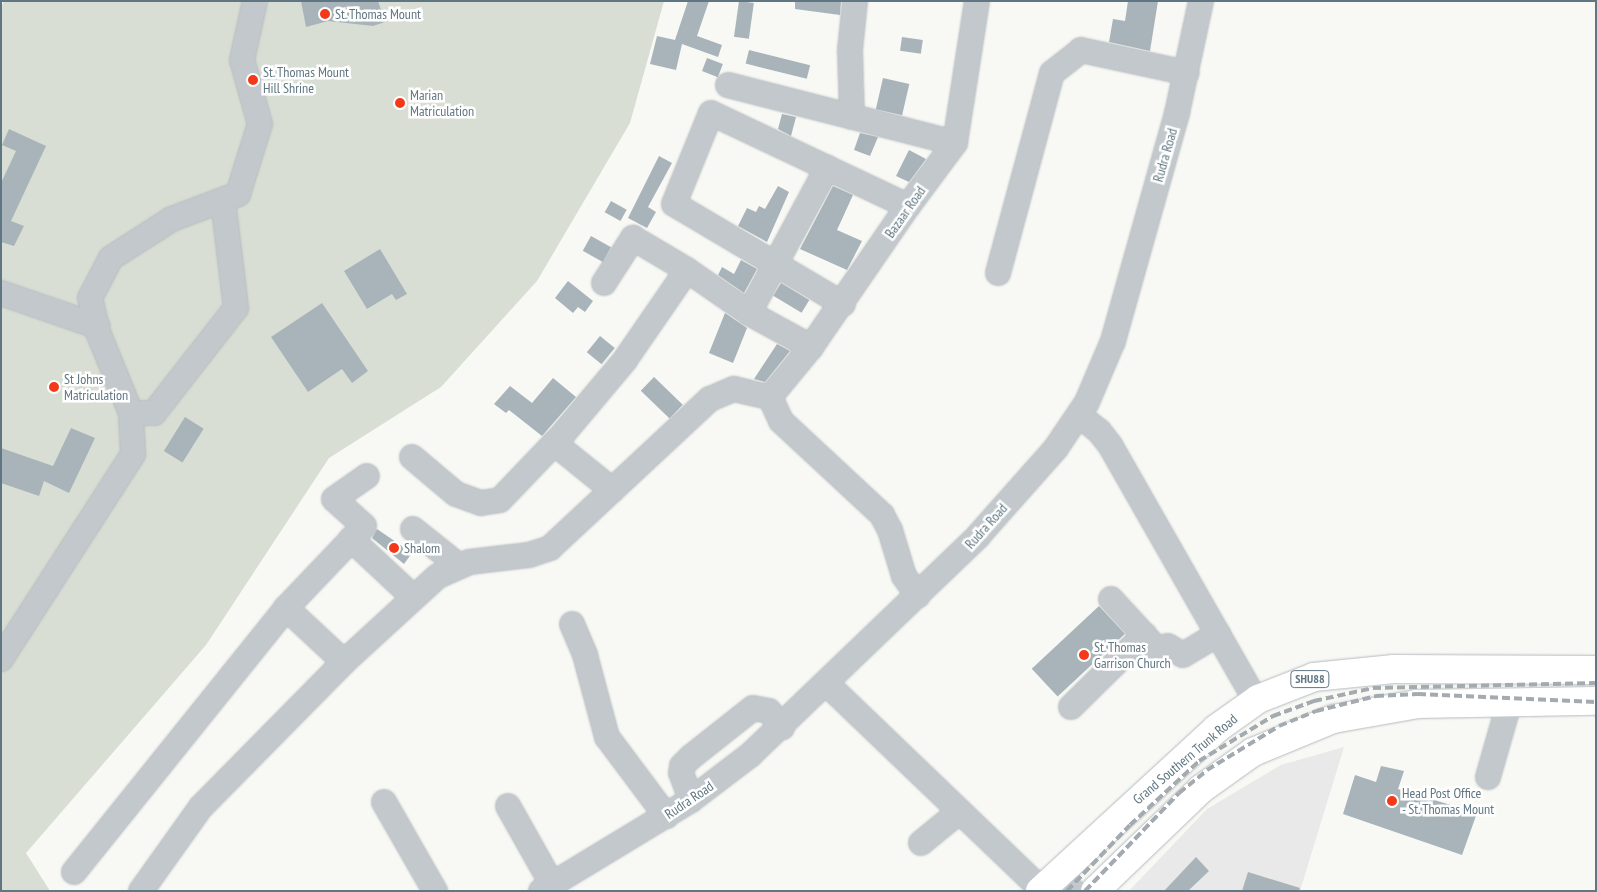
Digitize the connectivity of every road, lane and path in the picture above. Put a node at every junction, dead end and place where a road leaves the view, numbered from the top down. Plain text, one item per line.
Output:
1 (255, 1) edge
2 (855, 1) edge
3 (977, 1) edge
4 (1201, 1) edge
5 (1187, 73) junction
6 (728, 85) dead end
7 (852, 117) junction
8 (955, 143) junction
9 (827, 168) junction
10 (230, 197) junction
11 (908, 206) junction
12 (776, 265) junction
13 (687, 270) junction
14 (998, 273) dead end
15 (604, 283) dead end
16 (1, 293) edge
17 (843, 304) junction
18 (749, 313) junction
19 (97, 326) junction
20 (812, 347) junction
21 (770, 397) junction
22 (131, 413) junction
23 (1079, 415) junction
24 (554, 443) junction
25 (412, 457) dead end
26 (367, 476) dead end
27 (612, 490) junction
28 (413, 529) dead end
29 (351, 539) junction
30 (459, 566) junction
31 (918, 596) junction
32 (414, 598) junction
33 (1111, 599) dead end
34 (286, 608) junction
35 (572, 624) dead end
36 (1218, 634) junction
37 (1144, 635) junction
38 (1, 659) edge
39 (344, 662) junction
40 (1596, 670) edge
41 (827, 684) junction
42 (1256, 701) junction
43 (1596, 701) edge
44 (1509, 704) junction
45 (1071, 707) dead end
46 (782, 727) junction
47 (1488, 777) dead end
48 (691, 800) junction
49 (384, 802) dead end
50 (508, 806) dead end
51 (960, 811) junction
52 (666, 816) junction
53 (922, 843) dead end
54 (1083, 850) junction
55 (74, 872) dead end
56 (1102, 883) edge
57 (1051, 887) edge
58 (547, 888) edge
59 (141, 891) edge
60 (435, 891) edge

1 - 10 street
2 - 7 street
3 - 8 street, Bazaar Road
4 - 5 street, Rudra Road
5 - 14 street
5 - 23 street, Rudra Road
6 - 7 street
7 - 8 street
8 - 11 street, Bazaar Road
9 - 11 street
9 - 12 street
9 - 12 street
10 - 19 street
10 - 22 street
11 - 17 street, Bazaar Road
12 - 17 street
12 - 18 street
13 - 15 street
13 - 18 street
13 - 24 street
16 - 19 street
17 - 20 street, Bazaar Road
18 - 20 street
19 - 22 street
20 - 21 street, Bazaar Road
21 - 27 street
21 - 31 street
22 - 38 street
23 - 31 street, Rudra Road
23 - 36 street
24 - 25 street
24 - 27 street
26 - 29 street
27 - 30 street
28 - 30 street
29 - 32 street
29 - 34 street
30 - 32 street
31 - 41 street, Rudra Road
32 - 39 street
33 - 37 street
34 - 39 street
34 - 55 street
35 - 52 street
36 - 37 street
36 - 42 street
37 - 45 street
39 - 59 street
40 - 42 main road, Grand Southern Trunk Road / SHU88
41 - 46 street, Rudra Road
41 - 51 street
42 - 54 main road, Grand Southern Trunk Road / SHU88
43 - 44 main road
44 - 47 street
44 - 56 main road
46 - 48 street, Rudra Road
46 - 48 street
48 - 52 street, Rudra Road
49 - 60 street
50 - 58 street
51 - 53 street
51 - 57 street
52 - 58 street, Rudra Road
54 - 56 main road
54 - 57 main road, Grand Southern Trunk Road / SHU88

